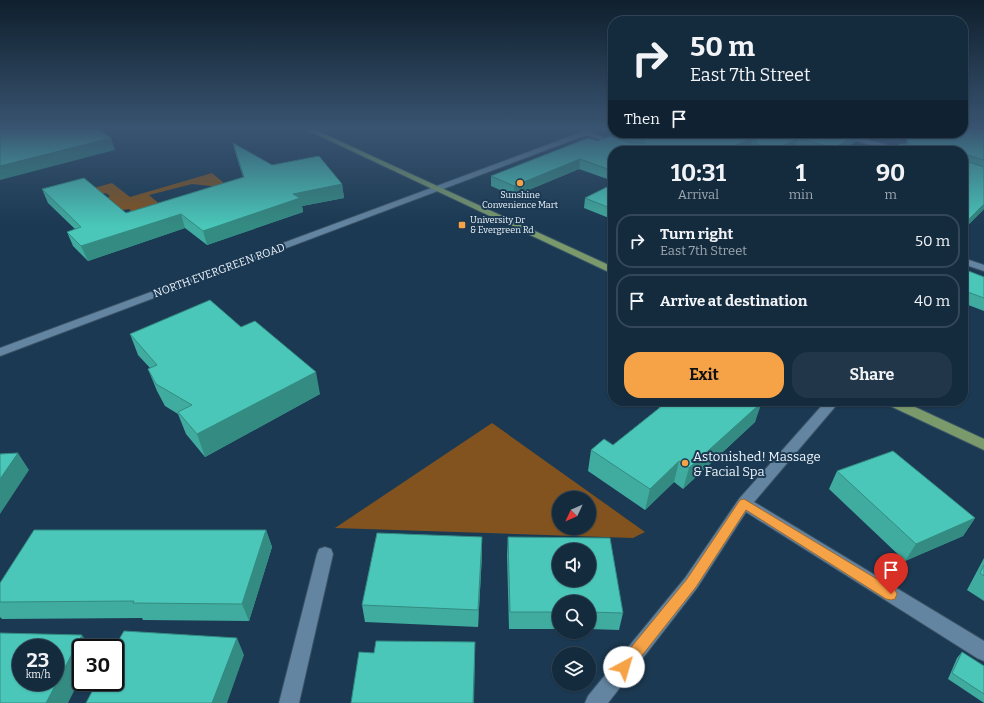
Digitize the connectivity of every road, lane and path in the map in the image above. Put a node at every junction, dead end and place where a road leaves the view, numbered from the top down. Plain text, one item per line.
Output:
1 (377, 161) edge
2 (514, 161) edge
3 (438, 189) junction
4 (968, 263) edge
5 (984, 268) edge
6 (608, 269) edge
7 (0, 352) edge
8 (829, 406) edge
9 (902, 406) edge
10 (984, 445) edge
11 (744, 503) junction
12 (325, 554) dead end
13 (984, 652) edge
14 (289, 703) edge
15 (595, 703) edge

1 - 3 main road
2 - 3 street, NORTH EVERGREEN ROAD
3 - 6 main road
3 - 7 street, NORTH EVERGREEN ROAD
4 - 5 street
8 - 11 street
9 - 10 main road
11 - 13 street
11 - 15 street
12 - 14 street

